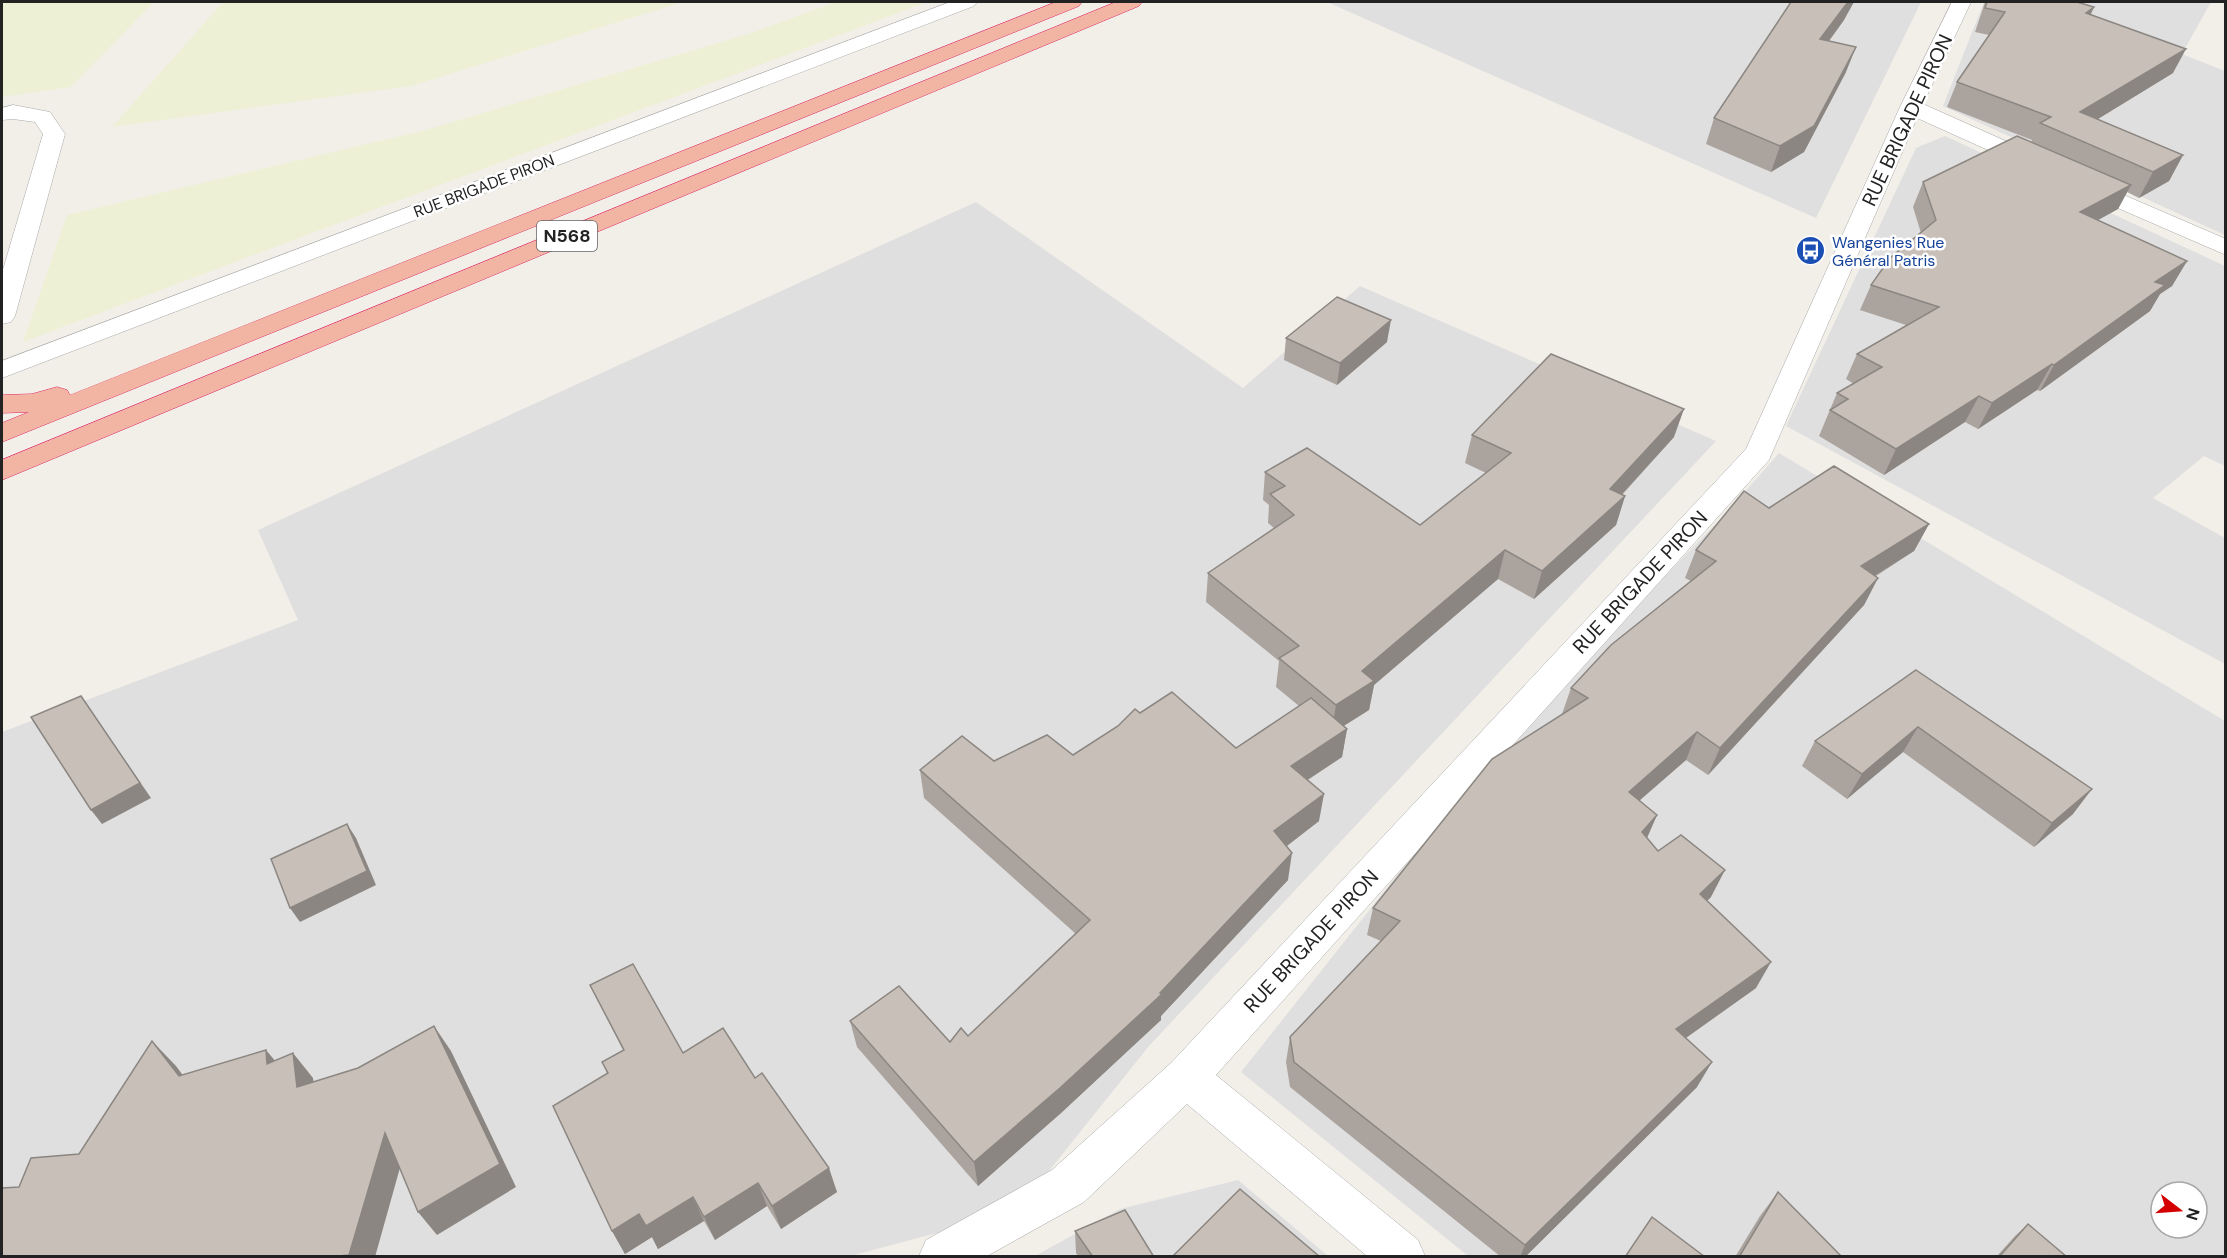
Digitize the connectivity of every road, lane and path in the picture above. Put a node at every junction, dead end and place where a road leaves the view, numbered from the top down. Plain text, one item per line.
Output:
1 (967, 2) edge
2 (1072, 2) edge
3 (1132, 2) edge
4 (1961, 2) edge
5 (1911, 107) junction
6 (2, 114) edge
7 (2226, 248) edge
8 (2, 316) edge
9 (174, 364) junction
10 (2, 370) edge
11 (2, 404) edge
12 (2, 433) edge
13 (41, 454) junction
14 (2, 471) edge
15 (2, 480) edge
16 (1186, 1077) junction
17 (942, 1257) edge
18 (1402, 1257) edge

1 - 10 street, RUE BRIGADE PIRON
2 - 9 highway, N568
3 - 13 highway, N568
4 - 5 street, RUE BRIGADE PIRON
5 - 7 street
5 - 16 street, RUE BRIGADE PIRON
6 - 8 street
9 - 11 highway
9 - 12 highway, N568
13 - 14 highway, N568
13 - 15 highway
16 - 17 street, RUE BRIGADE PIRON
16 - 18 street

